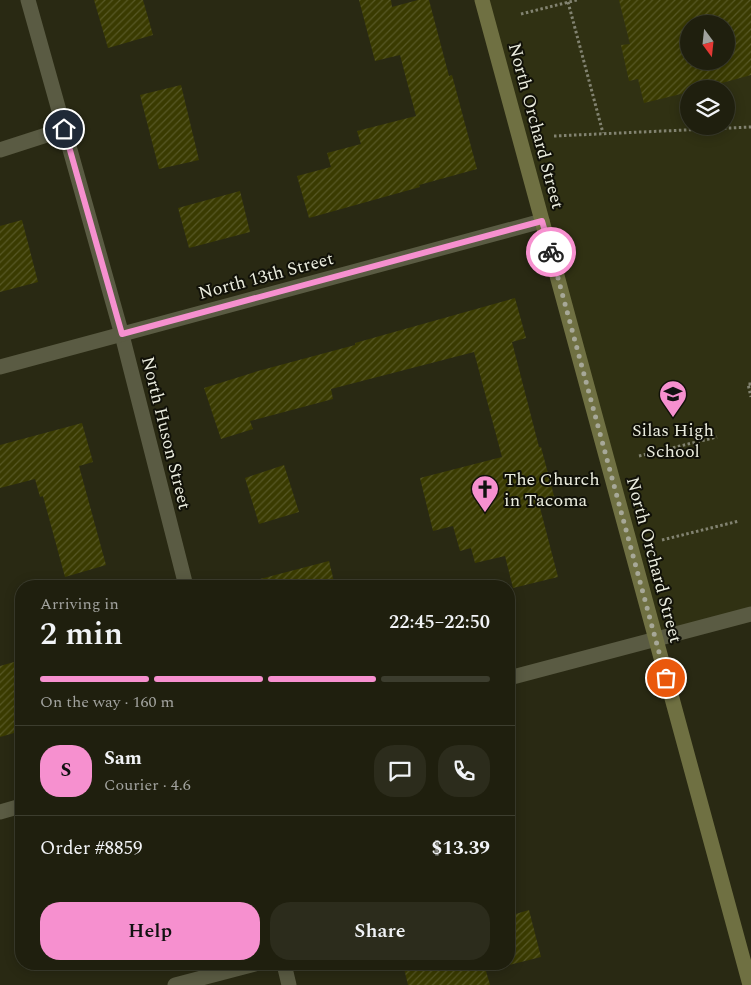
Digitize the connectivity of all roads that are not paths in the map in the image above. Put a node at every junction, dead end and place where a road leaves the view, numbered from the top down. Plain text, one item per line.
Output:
1 (28, 0) edge
2 (482, 0) edge
3 (64, 129) junction
4 (0, 150) edge
5 (542, 221) junction
6 (122, 334) junction
7 (0, 367) edge
8 (184, 580) edge
9 (751, 614) edge
10 (656, 639) junction
11 (515, 676) edge
12 (15, 808) edge
13 (0, 812) edge
14 (232, 970) edge
15 (286, 970) edge
16 (176, 985) edge
17 (290, 985) edge
18 (750, 985) edge

1 - 3 street, North Huson Street
2 - 5 street, North Orchard Street
3 - 4 street
3 - 6 street, North Huson Street
5 - 6 street, North 13th Street
5 - 10 street, North Orchard Street
6 - 7 street, North 13th Street
6 - 8 street, North Huson Street
9 - 10 street
10 - 11 street
10 - 18 street, North Orchard Street
12 - 13 street
14 - 16 street
15 - 17 street

